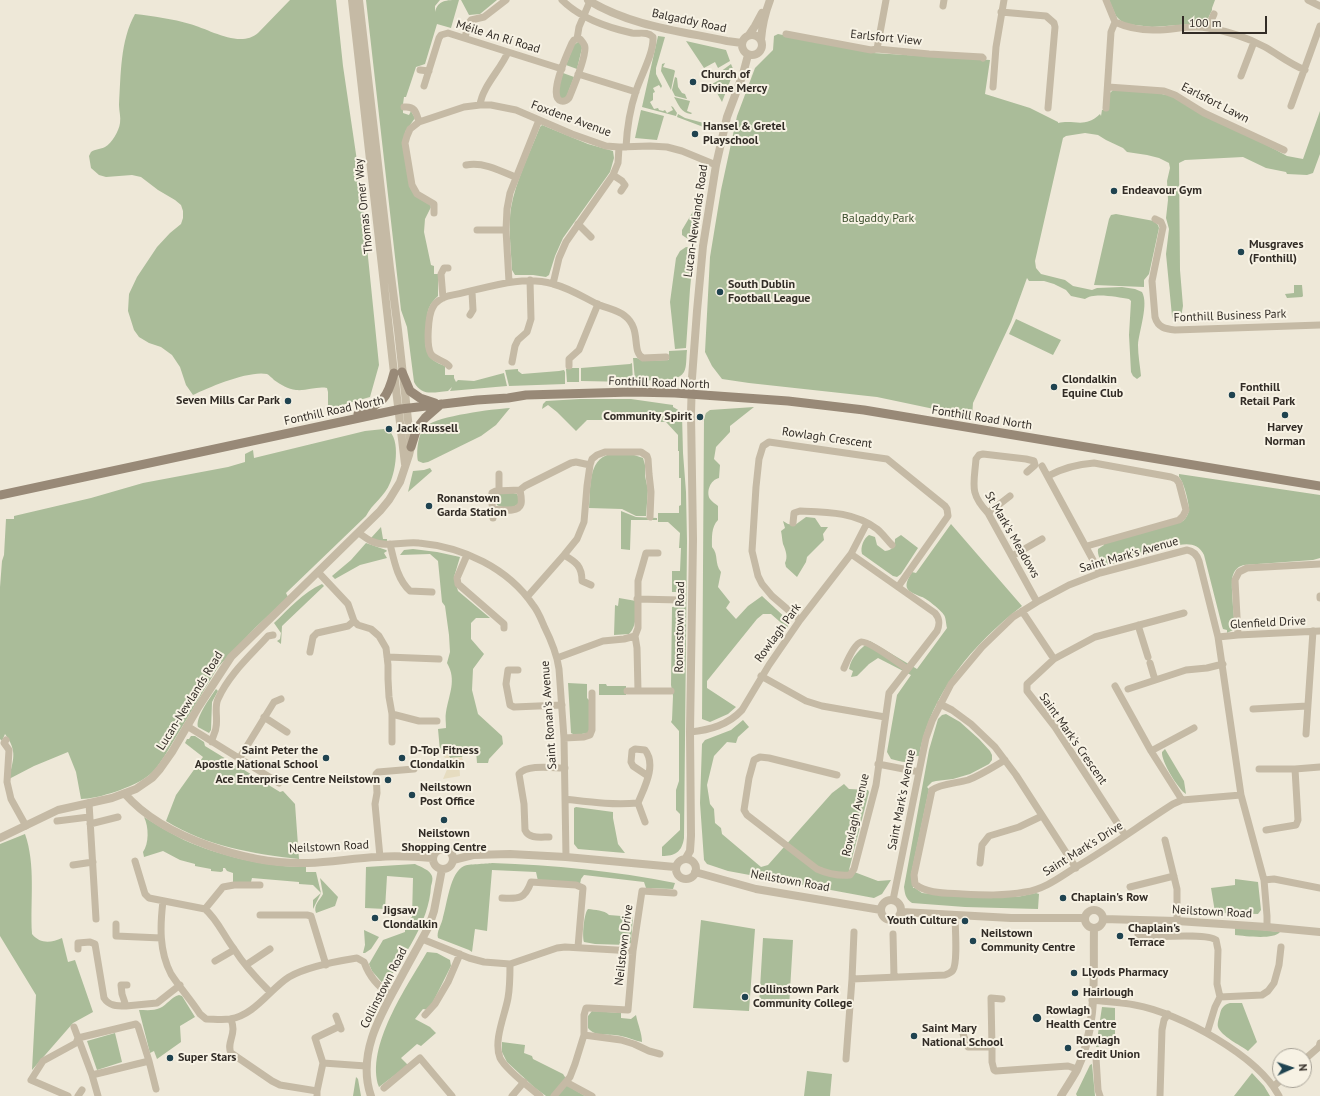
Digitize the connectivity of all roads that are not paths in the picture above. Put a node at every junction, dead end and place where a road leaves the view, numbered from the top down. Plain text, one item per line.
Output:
1 (352, 0) edge
2 (359, 0) edge
3 (506, 0) edge
4 (562, 0) edge
5 (767, 0) edge
6 (770, 0) edge
7 (886, 0) edge
8 (1004, 0) edge
9 (1106, 0) edge
10 (1308, 0) edge
11 (589, 1) edge
12 (1320, 6) edge
13 (1001, 12) junction
14 (1214, 14) dead end
15 (583, 17) junction
16 (1115, 22) junction
17 (1320, 26) edge
18 (1208, 28) junction
19 (786, 34) dead end
20 (749, 35) junction
21 (465, 38) junction
22 (577, 39) junction
23 (761, 40) junction
24 (1254, 42) junction
25 (742, 43) junction
26 (876, 49) junction
27 (508, 52) junction
28 (748, 55) junction
29 (983, 58) dead end
30 (562, 69) junction
31 (420, 70) dead end
32 (1305, 70) junction
33 (429, 71) junction
34 (578, 74) junction
35 (1241, 76) dead end
36 (424, 86) dead end
37 (993, 87) dead end
38 (1108, 87) junction
39 (636, 92) junction
40 (409, 104) dead end
41 (480, 105) junction
42 (1291, 106) dead end
43 (1048, 108) dead end
44 (1106, 108) dead end
45 (539, 120) junction
46 (419, 122) junction
47 (622, 147) junction
48 (1284, 150) dead end
49 (466, 165) dead end
50 (716, 165) junction
51 (613, 175) junction
52 (516, 177) junction
53 (621, 191) dead end
54 (434, 213) dead end
55 (1155, 219) dead end
56 (578, 224) junction
57 (478, 230) dead end
58 (506, 230) junction
59 (591, 237) dead end
60 (448, 268) dead end
61 (530, 280) junction
62 (509, 282) junction
63 (553, 284) junction
64 (472, 292) junction
65 (442, 298) junction
66 (598, 304) junction
67 (470, 315) dead end
68 (1320, 325) edge
69 (666, 357) dead end
70 (512, 362) dead end
71 (449, 366) dead end
72 (570, 366) dead end
73 (398, 372) junction
74 (692, 395) junction
75 (441, 404) junction
76 (403, 409) junction
77 (342, 421) junction
78 (411, 447) junction
79 (406, 464) junction
80 (590, 465) junction
81 (1042, 466) dead end
82 (1026, 472) dead end
83 (499, 474) dead end
84 (1048, 476) junction
85 (1320, 486) edge
86 (520, 490) junction
87 (499, 491) junction
88 (4, 494) edge
89 (1010, 496) dead end
90 (493, 509) junction
91 (988, 514) junction
92 (650, 517) dead end
93 (493, 518) dead end
94 (793, 523) dead end
95 (868, 523) junction
96 (359, 533) junction
97 (1042, 539) dead end
98 (390, 544) junction
99 (892, 545) dead end
100 (1087, 546) junction
101 (658, 553) dead end
102 (851, 554) junction
103 (467, 555) junction
104 (564, 555) junction
105 (1012, 556) junction
106 (1320, 564) edge
107 (318, 572) junction
108 (1100, 573) junction
109 (591, 585) dead end
110 (898, 587) junction
111 (432, 592) dead end
112 (527, 596) junction
113 (637, 599) junction
114 (680, 600) dead end
115 (1037, 602) junction
116 (1022, 611) junction
117 (1184, 613) dead end
118 (800, 620) junction
119 (354, 621) junction
120 (1138, 625) junction
121 (504, 628) dead end
122 (1317, 631) edge
123 (273, 635) dead end
124 (1238, 635) junction
125 (635, 636) junction
126 (1218, 637) junction
127 (310, 652) dead end
128 (387, 657) junction
129 (557, 658) junction
130 (439, 659) dead end
131 (1054, 660) junction
132 (1223, 664) junction
133 (844, 668) dead end
134 (907, 669) junction
135 (518, 670) dead end
136 (761, 676) junction
137 (1155, 680) junction
138 (1115, 686) dead end
139 (1128, 689) dead end
140 (627, 691) dead end
141 (638, 691) junction
142 (671, 691) dead end
143 (592, 692) dead end
144 (281, 699) dead end
145 (940, 704) junction
146 (562, 705) junction
147 (1307, 706) junction
148 (1253, 709) dead end
149 (392, 714) junction
150 (264, 717) junction
151 (885, 717) junction
152 (438, 721) dead end
153 (188, 726) junction
154 (1194, 728) dead end
155 (287, 732) dead end
156 (690, 732) junction
157 (1306, 734) dead end
158 (564, 738) junction
159 (6, 740) dead end
160 (212, 742) junction
161 (392, 742) dead end
162 (1151, 751) junction
163 (239, 759) junction
164 (1005, 760) junction
165 (878, 764) junction
166 (1320, 767) edge
167 (565, 768) junction
168 (414, 769) dead end
169 (1259, 769) dead end
170 (1295, 769) junction
171 (919, 772) junction
172 (837, 775) dead end
173 (648, 776) dead end
174 (278, 783) dead end
175 (124, 794) junction
176 (1241, 795) junction
177 (565, 799) junction
178 (1182, 800) junction
179 (89, 803) junction
180 (638, 803) junction
181 (118, 816) dead end
182 (1042, 816) junction
183 (90, 820) junction
184 (57, 821) dead end
185 (645, 822) dead end
186 (26, 826) junction
187 (1266, 830) dead end
188 (1125, 836) junction
189 (549, 837) dead end
190 (0, 838) edge
191 (1165, 840) dead end
192 (380, 856) junction
193 (566, 857) junction
194 (433, 858) junction
195 (686, 858) junction
196 (453, 860) junction
197 (135, 861) dead end
198 (93, 862) junction
199 (980, 863) dead end
200 (73, 865) dead end
201 (675, 867) junction
202 (1076, 868) junction
203 (442, 869) junction
204 (695, 872) junction
205 (1174, 876) junction
206 (1264, 880) junction
207 (260, 885) dead end
208 (1130, 887) dead end
209 (1320, 888) edge
210 (674, 893) dead end
211 (502, 898) dead end
212 (893, 900) junction
213 (163, 901) junction
214 (205, 909) junction
215 (881, 910) junction
216 (902, 912) junction
217 (260, 915) dead end
218 (955, 915) junction
219 (1085, 918) junction
220 (96, 919) dead end
221 (1103, 919) junction
222 (1177, 921) junction
223 (116, 924) dead end
224 (1267, 927) junction
225 (1094, 928) junction
226 (854, 932) dead end
227 (1320, 932) edge
228 (893, 934) dead end
229 (1138, 934) dead end
230 (161, 938) junction
231 (422, 939) junction
232 (578, 947) junction
233 (1281, 947) dead end
234 (78, 949) dead end
235 (234, 950) junction
236 (270, 950) dead end
237 (633, 951) junction
238 (460, 954) junction
239 (215, 961) dead end
240 (510, 964) junction
241 (246, 965) junction
242 (326, 965) junction
243 (894, 977) junction
244 (852, 979) junction
245 (127, 985) dead end
246 (180, 985) junction
247 (270, 992) junction
248 (391, 995) junction
249 (1220, 997) junction
250 (1002, 998) dead end
251 (1092, 1000) junction
252 (126, 1006) junction
253 (1168, 1014) junction
254 (424, 1015) dead end
255 (336, 1016) dead end
256 (231, 1019) junction
257 (74, 1027) dead end
258 (1207, 1033) junction
259 (963, 1034) dead end
260 (584, 1035) junction
261 (78, 1038) junction
262 (1320, 1046) edge
263 (992, 1047) junction
264 (1312, 1053) edge
265 (660, 1054) dead end
266 (1096, 1058) dead end
267 (846, 1059) dead end
268 (149, 1061) junction
269 (323, 1063) junction
270 (366, 1066) junction
271 (1077, 1069) junction
272 (92, 1075) junction
273 (524, 1082) junction
274 (566, 1082) junction
275 (1272, 1084) edge
276 (384, 1088) dead end
277 (157, 1092) edge
278 (317, 1093) edge
279 (68, 1096) edge
280 (98, 1096) edge
281 (370, 1096) edge
282 (452, 1096) edge
283 (512, 1096) edge
284 (540, 1096) edge
285 (554, 1096) edge
286 (592, 1096) edge
287 (1061, 1096) edge
288 (1100, 1096) edge
289 (1160, 1096) edge

1 - 73 street, Thomas Omer Way
2 - 73 street, Thomas Omer Way
3 - 21 street
4 - 15 street
5 - 20 street
6 - 23 street
7 - 26 street
8 - 13 street
9 - 16 street
10 - 12 street
11 - 15 street
11 - 25 street, Balgaddy Road
13 - 37 street
13 - 43 street
14 - 18 street
15 - 22 street
15 - 39 street
16 - 18 street
16 - 38 street
17 - 32 street
18 - 24 street
19 - 26 street, Earlsfort View
20 - 23 street
20 - 25 street
21 - 27 street, Méile An Rí Road
21 - 33 street, Méile An Rí Road
22 - 30 street
22 - 34 street
23 - 28 street
24 - 32 street
24 - 35 street
25 - 28 street
26 - 29 street, Earlsfort View
27 - 30 street, Méile An Rí Road
27 - 41 street
28 - 50 street, Lucan-Newlands Road
30 - 34 street
31 - 33 street
32 - 42 street
33 - 36 street, Méile An Rí Road
34 - 39 street
38 - 44 street
38 - 48 street, Earlsfort Lawn
39 - 47 street
40 - 46 street
41 - 45 street, Foxdene Avenue
41 - 46 street, Foxdene Avenue
45 - 47 street, Foxdene Avenue
45 - 52 street
46 - 54 street, Foxdene Avenue
47 - 50 street, Foxdene Avenue
47 - 51 street
49 - 52 street
50 - 74 street, Lucan-Newlands Road
51 - 53 street
51 - 56 street
52 - 58 street
55 - 68 street, Fonthill Business Park
56 - 59 street
56 - 63 street
57 - 58 street
58 - 62 street
60 - 65 street
61 - 62 street
61 - 63 street
61 - 70 street
62 - 64 street
63 - 66 street
64 - 65 street
64 - 67 street
65 - 71 street
66 - 69 street
66 - 72 street
73 - 75 main road
73 - 76 street, Thomas Omer Way
73 - 77 main road
74 - 75 main road, Fonthill Road North
74 - 85 main road, Fonthill Road North
74 - 156 street, Ronanstown Road
75 - 76 main road, Fonthill Road North
75 - 78 main road
76 - 77 main road, Fonthill Road North
76 - 78 street, Lucan-Newlands Road
76 - 79 street, Lucan-Newlands Road
77 - 88 main road, Fonthill Road North
78 - 79 street, Lucan-Newlands Road
79 - 96 street, Lucan-Newlands Road
80 - 86 street
80 - 92 street
80 - 104 street
81 - 84 street
82 - 91 street, St Mark's Meadows
83 - 87 street
84 - 100 street
84 - 100 street
86 - 87 street
86 - 90 street
87 - 90 street
89 - 91 street
90 - 93 street
91 - 105 street, St Mark's Meadows
94 - 95 street
95 - 99 street
95 - 102 street, Rowlagh Park
96 - 98 street, Saint Ronan's Avenue
96 - 107 street, Lucan-Newlands Road
97 - 105 street
98 - 103 street, Saint Ronan's Avenue
98 - 111 street
100 - 108 street
101 - 113 street
102 - 110 street, Rowlagh Avenue
102 - 118 street, Rowlagh Park
103 - 112 street, Saint Ronan's Avenue
103 - 121 street
104 - 109 street
104 - 112 street
105 - 115 street, St Mark's Meadows
106 - 124 street
107 - 119 street
107 - 153 street, Lucan-Newlands Road
108 - 115 street, Saint Mark's Avenue
108 - 126 street, Saint Mark's Avenue
110 - 118 street, Rowlagh Crescent
110 - 134 street, Rowlagh Avenue
112 - 129 street, Saint Ronan's Avenue
113 - 114 street
113 - 125 street
115 - 116 street, Saint Mark's Avenue
116 - 131 street
116 - 145 street, Saint Mark's Avenue
117 - 120 street, Saint Mark's Crescent
118 - 136 street, Rowlagh Park
119 - 127 street
119 - 128 street
120 - 131 street, Saint Mark's Crescent
120 - 137 street
122 - 124 street, Glenfield Drive
122 - 147 street
123 - 160 street
124 - 126 street, Glenfield Drive
125 - 129 street
125 - 141 street
126 - 132 street, Saint Mark's Avenue
128 - 130 street
128 - 149 street
129 - 146 street, Saint Ronan's Avenue
131 - 188 street, Saint Mark's Crescent
132 - 137 street
132 - 176 street, Saint Mark's Avenue
133 - 134 street
134 - 151 street, Rowlagh Avenue
135 - 146 street
136 - 151 street
136 - 156 street, Rowlagh Park
137 - 139 street
138 - 162 street
140 - 141 street
141 - 142 street
143 - 158 street
144 - 150 street
145 - 164 street
145 - 171 street, Saint Mark's Avenue
146 - 158 street, Saint Ronan's Avenue
147 - 148 street
147 - 157 street
149 - 152 street
149 - 161 street
150 - 155 street
150 - 163 street
151 - 165 street, Rowlagh Avenue
153 - 160 street
153 - 175 street, Lucan-Newlands Road
154 - 162 street
156 - 195 street, Ronanstown Road
158 - 167 street, Saint Ronan's Avenue
159 - 186 street
160 - 163 street
162 - 178 street
163 - 174 street
164 - 182 street
164 - 202 street, Saint Mark's Drive
165 - 171 street
165 - 172 street, Rowlagh Avenue
166 - 170 street
167 - 177 street, Saint Ronan's Avenue
167 - 189 street
168 - 192 street
169 - 170 street
170 - 187 street
171 - 212 street, Saint Mark's Avenue
173 - 180 street
175 - 179 street, Lucan-Newlands Road
175 - 192 street, Neilstown Road
176 - 178 street, Saint Mark's Drive
176 - 206 street, Saint Mark's Avenue
177 - 180 street
177 - 193 street, Saint Ronan's Avenue
178 - 188 street, Saint Mark's Drive
179 - 183 street
179 - 186 street, Lucan-Newlands Road
180 - 185 street
181 - 183 street
182 - 199 street
182 - 202 street
183 - 184 street
183 - 198 street
186 - 190 street, Lucan-Newlands Road
188 - 202 street, Saint Mark's Drive
191 - 205 street
192 - 194 street, Neilstown Road
193 - 196 street
193 - 201 street
194 - 196 street, Neilstown Road
194 - 203 street
195 - 201 street
195 - 204 street
196 - 203 street
197 - 213 street
198 - 200 street
198 - 220 street
201 - 204 street
203 - 231 street, Collinstown Road
204 - 215 street, Neilstown Road
205 - 208 street
205 - 222 street
206 - 209 street
206 - 224 street, Saint Mark's Avenue
207 - 214 street
210 - 237 street, Neilstown Drive
211 - 232 street
212 - 215 street
212 - 216 street
213 - 214 street
213 - 230 street
214 - 235 street
215 - 216 street, Neilstown Road
216 - 218 street, Neilstown Road
217 - 242 street
218 - 219 street, Neilstown Road
218 - 243 street
219 - 221 street, Neilstown Road
219 - 225 street
221 - 222 street, Neilstown Road
221 - 225 street
222 - 224 street, Neilstown Road
223 - 230 street
224 - 227 street, Neilstown Road
225 - 251 street
226 - 244 street
228 - 243 street
229 - 249 street
230 - 246 street
231 - 238 street
231 - 248 street, Collinstown Road
232 - 237 street
232 - 240 street
233 - 249 street
234 - 252 street
235 - 239 street
235 - 241 street
236 - 241 street
237 - 260 street, Neilstown Drive
238 - 240 street
238 - 254 street
240 - 273 street
241 - 247 street
242 - 247 street
242 - 248 street
243 - 244 street
244 - 267 street
245 - 252 street
246 - 252 street
246 - 256 street
247 - 256 street
248 - 270 street, Collinstown Road
249 - 258 street
250 - 263 street
251 - 253 street
251 - 271 street
253 - 258 street
253 - 289 street
255 - 269 street
256 - 278 street
257 - 261 street
258 - 275 street
259 - 263 street
260 - 265 street
260 - 274 street, Neilstown Drive
261 - 268 street
261 - 272 street
261 - 279 street
262 - 264 street
263 - 271 street
266 - 288 street
268 - 272 street
268 - 277 street
269 - 270 street
269 - 278 street
270 - 281 street, Collinstown Road
271 - 287 street
272 - 280 street
273 - 283 street
273 - 284 street
274 - 285 street, Neilstown Drive
274 - 286 street
276 - 282 street

